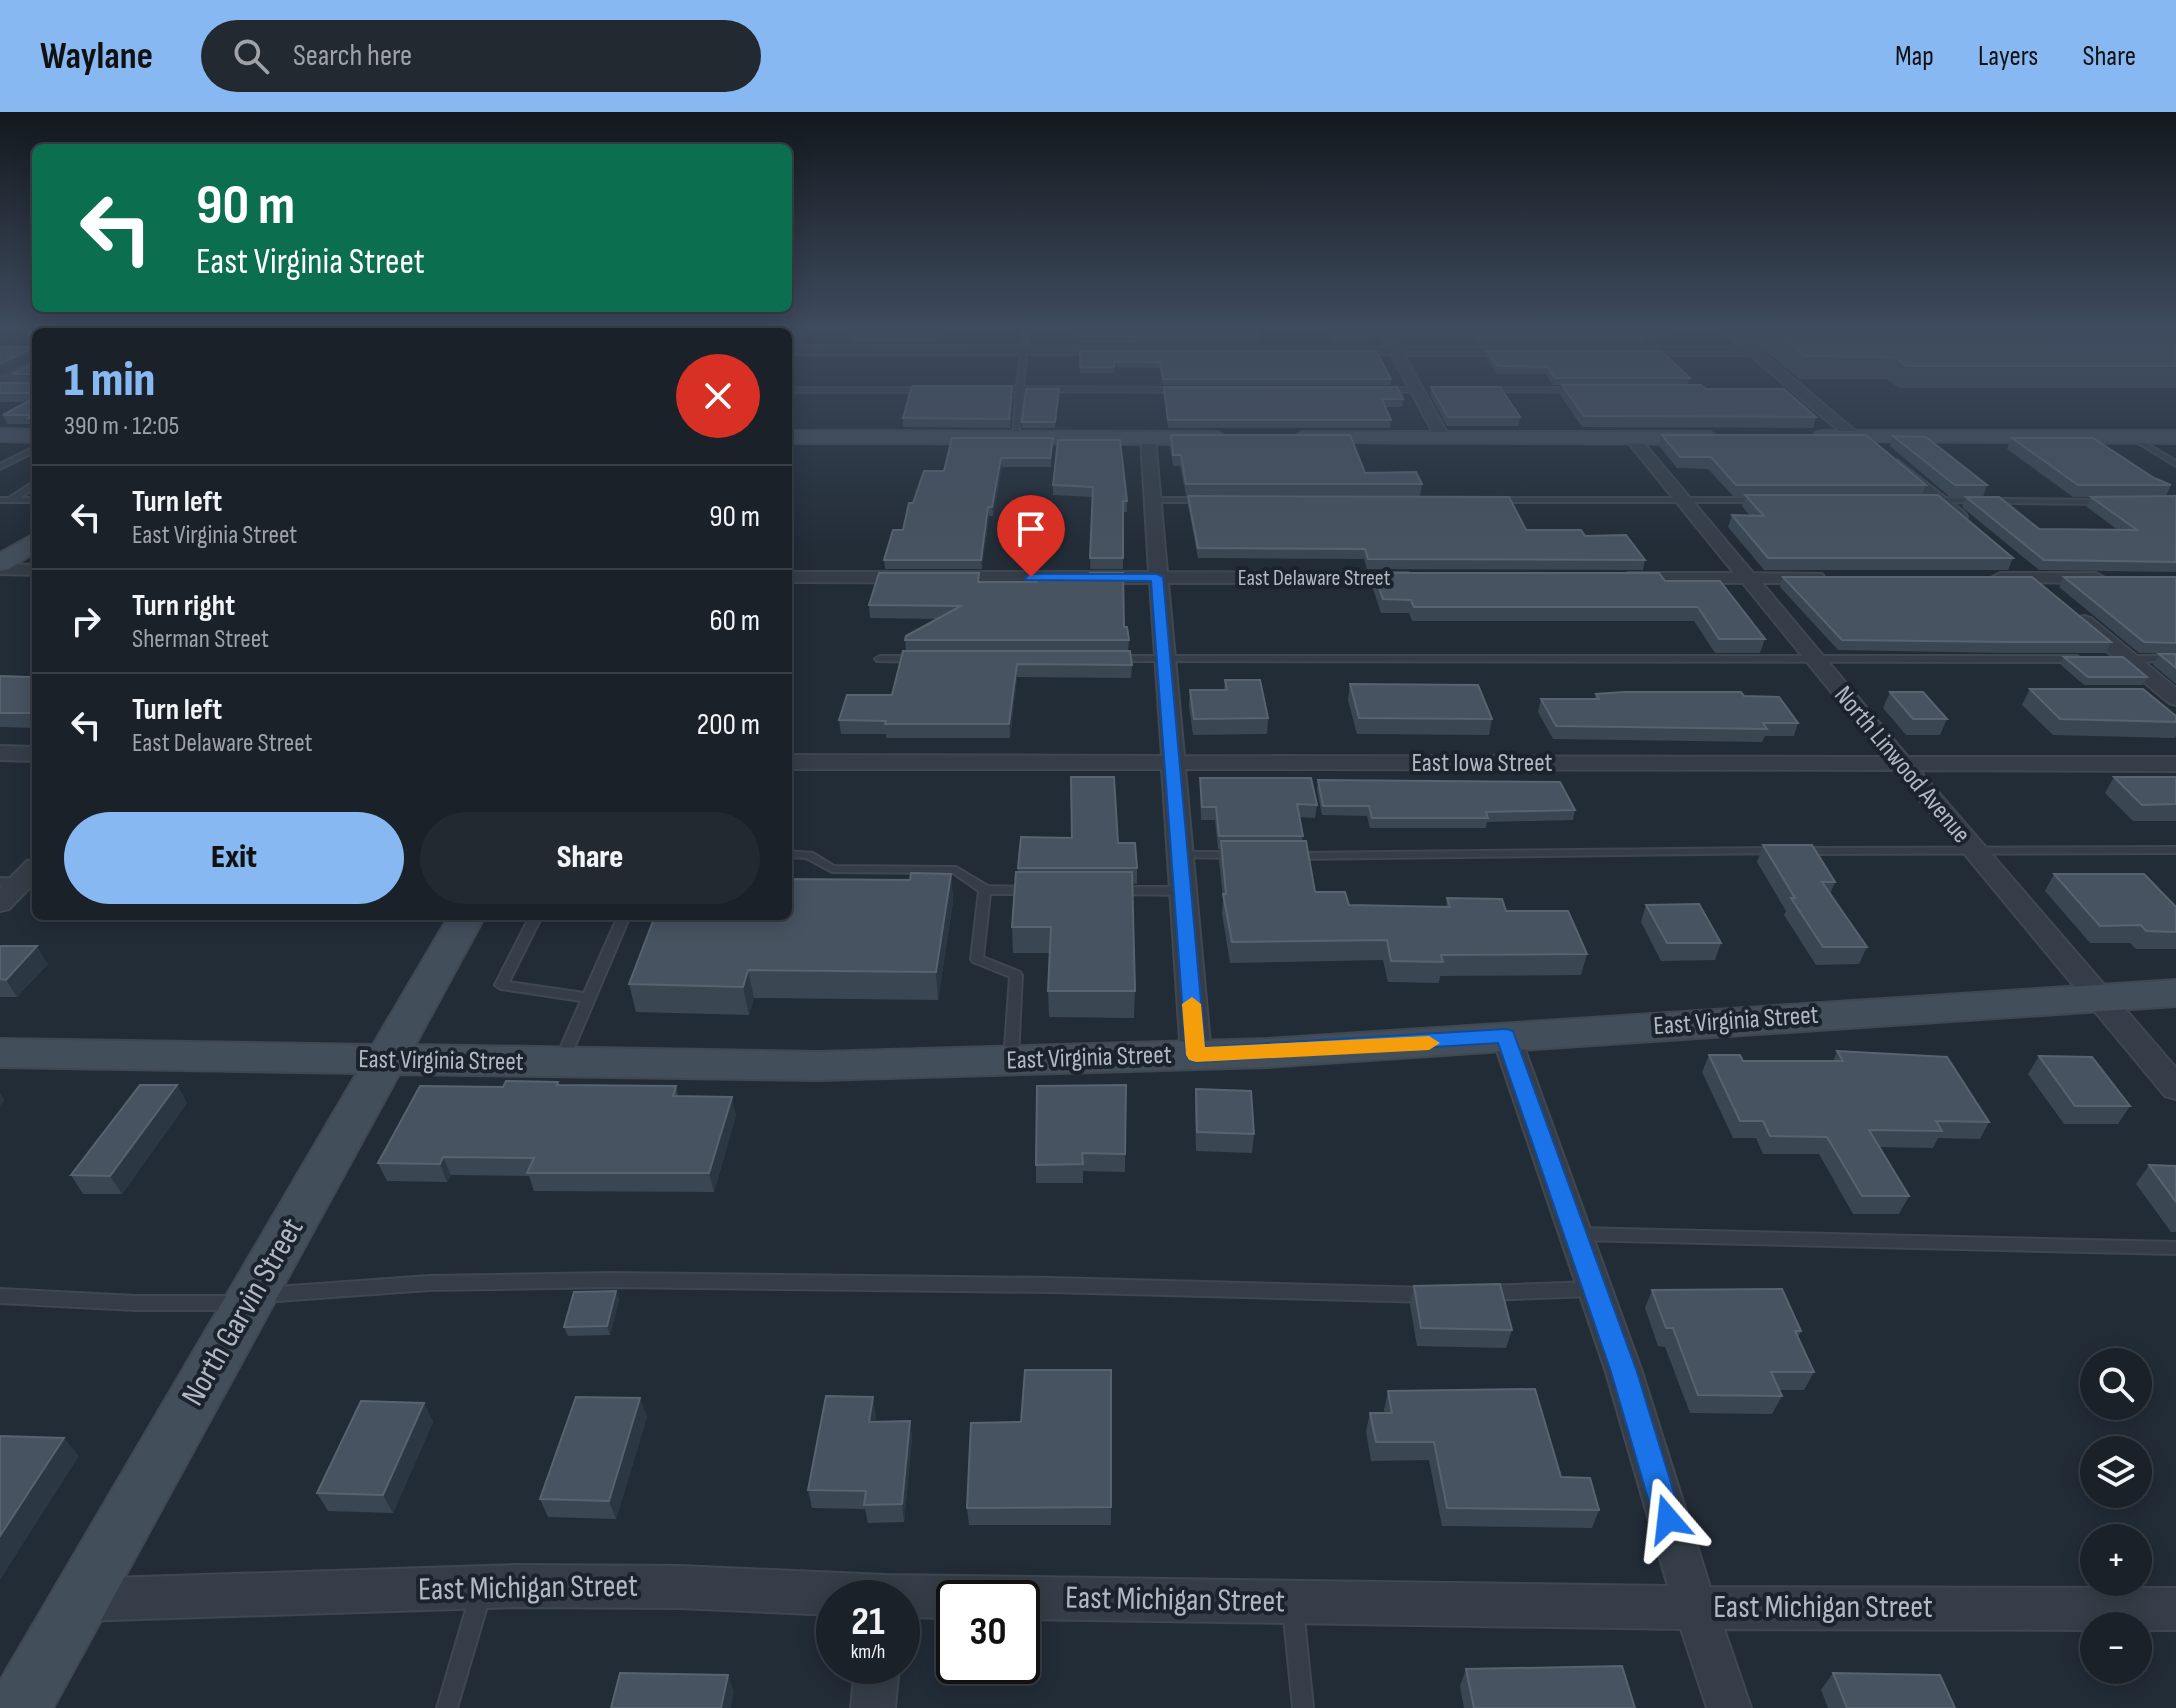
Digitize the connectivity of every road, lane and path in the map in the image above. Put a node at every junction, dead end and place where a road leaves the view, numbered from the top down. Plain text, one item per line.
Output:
1 (1019, 403) edge
2 (1425, 403) edge
3 (1816, 403) edge
4 (0, 435) edge
5 (32, 436) edge
6 (792, 437) edge
7 (1015, 437) junction
8 (1807, 437) edge
9 (1860, 437) junction
10 (2132, 437) junction
11 (1148, 438) junction
12 (1241, 438) edge
13 (1288, 438) edge
14 (1443, 438) junction
15 (1632, 438) junction
16 (1727, 438) edge
17 (2173, 438) edge
18 (32, 450) edge
19 (2176, 464) edge
20 (0, 467) edge
21 (32, 487) edge
22 (0, 500) edge
23 (11, 500) junction
24 (32, 500) edge
25 (1152, 500) junction
26 (1214, 500) edge
27 (1479, 500) edge
28 (1682, 500) junction
29 (1773, 500) edge
30 (1932, 500) junction
31 (2113, 502) edge
32 (1974, 530) edge
33 (32, 543) edge
34 (2008, 559) edge
35 (0, 567) edge
36 (32, 570) edge
37 (792, 577) edge
38 (1157, 577) junction
39 (1429, 578) edge
40 (1604, 578) edge
41 (1747, 578) junction
42 (1843, 578) edge
43 (1984, 578) edge
44 (2031, 578) junction
45 (2118, 578) edge
46 (880, 659) dead end
47 (927, 659) edge
48 (1100, 659) edge
49 (1163, 659) junction
50 (1813, 659) junction
51 (2096, 659) edge
52 (2120, 659) junction
53 (2176, 659) edge
54 (2176, 699) edge
55 (0, 753) edge
56 (32, 754) edge
57 (792, 762) edge
58 (1171, 762) junction
59 (1901, 763) junction
60 (2176, 764) edge
61 (1971, 848) junction
62 (2176, 850) edge
63 (792, 854) edge
64 (1179, 855) junction
65 (1257, 856) edge
66 (1273, 856) edge
67 (23, 878) edge
68 (985, 890) junction
69 (1046, 890) edge
70 (1106, 891) edge
71 (1182, 891) junction
72 (0, 903) edge
73 (465, 920) edge
74 (534, 920) edge
75 (622, 920) edge
76 (2176, 993) edge
77 (589, 998) junction
78 (2100, 998) junction
79 (1506, 1036) junction
80 (0, 1053) edge
81 (1196, 1055) junction
82 (385, 1060) junction
83 (1011, 1061) junction
84 (560, 1064) junction
85 (2176, 1088) edge
86 (1577, 1234) junction
87 (2176, 1248) edge
88 (1595, 1289) junction
89 (0, 1296) edge
90 (249, 1300) junction
91 (483, 1587) junction
92 (816, 1594) edge
93 (920, 1597) edge
94 (79, 1600) junction
95 (1293, 1602) junction
96 (1695, 1608) junction
97 (2176, 1609) edge
98 (875, 1684) edge
99 (17, 1690) edge
100 (447, 1708) edge
101 (873, 1708) edge
102 (1303, 1708) edge
103 (1729, 1708) edge

1 - 7 lane
2 - 14 street
3 - 9 street
4 - 5 main road
6 - 7 main road
7 - 11 main road
8 - 9 main road
9 - 10 main road
9 - 30 street
10 - 17 main road
10 - 19 lane
11 - 12 main road
11 - 25 street
13 - 14 main road
14 - 15 main road
15 - 16 main road
15 - 28 street, North Linwood Avenue
18 - 20 lane
21 - 23 lane
22 - 23 lane
23 - 24 lane
25 - 26 lane
25 - 38 street
27 - 28 lane
28 - 29 lane
28 - 41 street, North Linwood Avenue
30 - 31 lane
30 - 32 street
33 - 35 main road
34 - 44 street
35 - 36 street
37 - 38 street, East Delaware Street
38 - 39 street, East Delaware Street
38 - 49 street
40 - 41 street
41 - 42 street
41 - 50 street, North Linwood Avenue
43 - 44 street
44 - 45 street
44 - 52 street
46 - 47 lane
48 - 49 lane
49 - 50 lane
49 - 58 street
50 - 51 lane
50 - 59 street, North Linwood Avenue
52 - 53 lane
52 - 54 street
55 - 56 street
57 - 58 street, East Iowa Street
58 - 59 street, East Iowa Street
58 - 64 street
59 - 60 street, East Iowa Street
59 - 61 street, North Linwood Avenue
61 - 62 lane
61 - 66 lane
61 - 78 street, North Linwood Avenue
63 - 68 lane
64 - 65 lane
64 - 71 street
67 - 72 street
68 - 69 lane
68 - 83 lane
70 - 71 lane
71 - 81 street
73 - 82 main road, North Garvin Street
74 - 77 lane
75 - 77 lane
76 - 78 main road, East Virginia Street
77 - 84 lane
78 - 79 main road, East Virginia Street
78 - 85 street, North Linwood Avenue
79 - 81 main road, East Virginia Street
79 - 86 street
80 - 82 main road, East Virginia Street
81 - 83 main road, East Virginia Street
82 - 84 main road, East Virginia Street
82 - 90 main road, North Garvin Street
83 - 84 main road, East Virginia Street
86 - 87 lane
86 - 88 street
88 - 90 lane
88 - 96 street
89 - 90 lane
90 - 94 main road, North Garvin Street
91 - 92 street, East Michigan Street
91 - 94 street, East Michigan Street
91 - 100 lane
93 - 95 street, East Michigan Street
94 - 99 main road, North Garvin Street
95 - 96 street, East Michigan Street
95 - 102 lane
96 - 97 street, East Michigan Street
96 - 103 street
98 - 101 street

